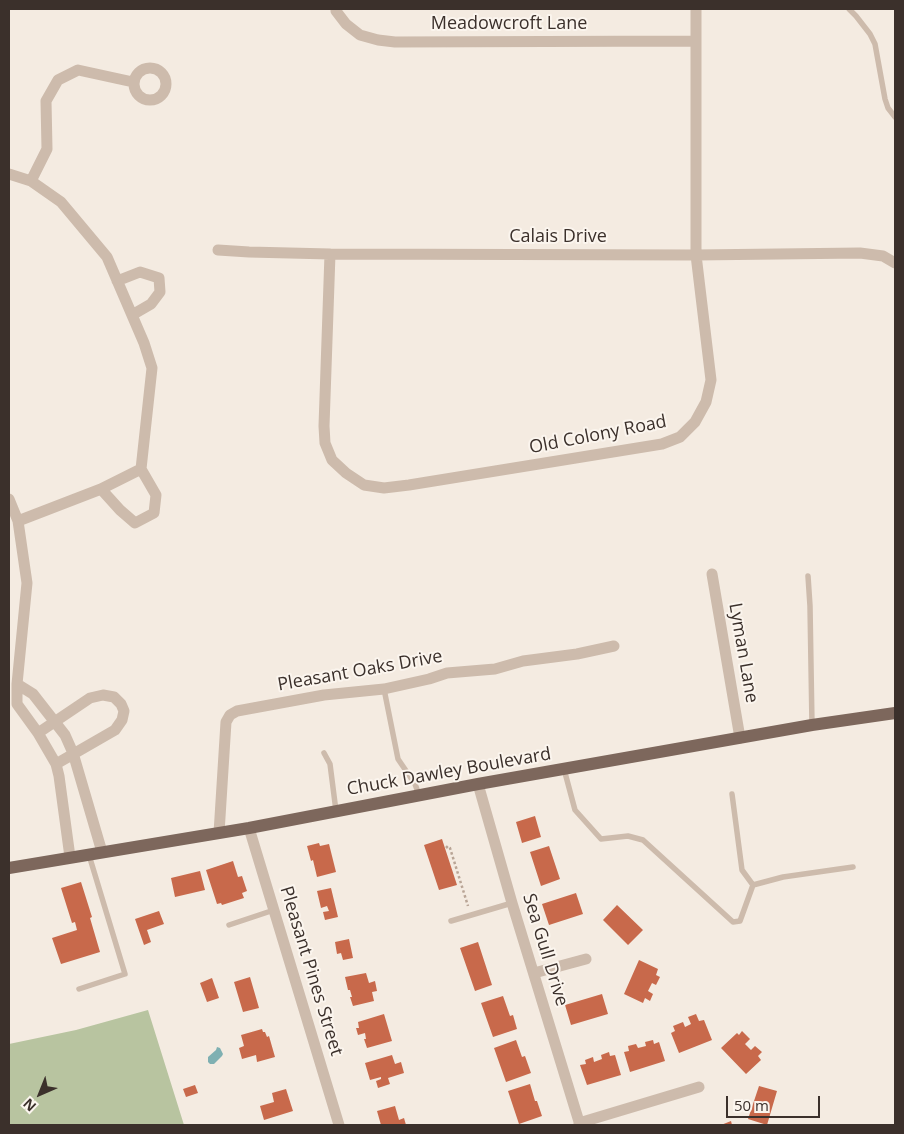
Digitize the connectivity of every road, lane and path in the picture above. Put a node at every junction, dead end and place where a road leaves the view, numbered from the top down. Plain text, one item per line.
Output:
1 (336, 9) edge
2 (696, 9) edge
3 (849, 9) edge
4 (696, 41) junction
5 (133, 82) dead end
6 (895, 117) edge
7 (9, 174) edge
8 (31, 181) junction
9 (218, 250) dead end
10 (330, 254) junction
11 (696, 255) junction
12 (895, 264) edge
13 (117, 281) junction
14 (132, 315) junction
15 (141, 469) junction
16 (101, 490) junction
17 (9, 499) edge
18 (18, 521) junction
19 (712, 574) dead end
20 (808, 576) dead end
21 (614, 646) dead end
22 (17, 684) junction
23 (384, 689) junction
24 (895, 713) edge
25 (55, 722) junction
26 (812, 725) junction
27 (38, 733) junction
28 (740, 738) junction
29 (73, 753) junction
30 (324, 753) dead end
31 (56, 764) junction
32 (564, 769) junction
33 (478, 784) junction
34 (732, 794) dead end
35 (419, 795) junction
36 (336, 811) junction
37 (249, 828) junction
38 (219, 833) junction
39 (448, 849) dead end
40 (102, 852) junction
41 (88, 854) junction
42 (70, 857) junction
43 (853, 867) dead end
44 (9, 868) edge
45 (753, 885) junction
46 (512, 903) junction
47 (274, 910) junction
48 (471, 915) junction
49 (452, 921) dead end
50 (229, 925) dead end
51 (586, 958) dead end
52 (534, 973) junction
53 (79, 989) dead end
54 (699, 1087) dead end
55 (580, 1124) edge
56 (339, 1125) edge

1 - 4 street, Meadowcroft Lane
2 - 4 street, Old Colony Road
3 - 6 lane
4 - 11 street, Old Colony Road
5 - 8 street
7 - 8 street
8 - 13 street
9 - 10 street, Calais Drive
10 - 11 street, Calais Drive
10 - 11 street, Old Colony Road
11 - 12 street, Calais Drive
13 - 14 street
13 - 14 street
14 - 15 street
15 - 16 street
15 - 16 street
16 - 18 street
17 - 18 street
18 - 22 street
19 - 28 street, Lyman Lane
20 - 26 lane
21 - 23 street, Pleasant Oaks Drive
22 - 25 street
22 - 27 street
23 - 35 lane
23 - 38 street, Pleasant Oaks Drive
24 - 26 main road, Chuck Dawley Boulevard
25 - 27 street
25 - 29 street
25 - 29 street
26 - 28 main road, Chuck Dawley Boulevard
27 - 31 street
28 - 32 main road, Chuck Dawley Boulevard
29 - 31 street
29 - 40 street
30 - 36 lane
31 - 42 street
32 - 33 main road, Chuck Dawley Boulevard
32 - 45 lane
33 - 35 main road, Chuck Dawley Boulevard
33 - 46 street, Sea Gull Drive
34 - 45 lane
35 - 36 main road, Chuck Dawley Boulevard
36 - 37 main road, Chuck Dawley Boulevard
37 - 38 main road, Chuck Dawley Boulevard
37 - 47 street, Pleasant Pines Street
38 - 40 main road, Chuck Dawley Boulevard
39 - 48 path
40 - 41 main road, Chuck Dawley Boulevard
41 - 42 main road, Chuck Dawley Boulevard
41 - 53 lane
42 - 44 main road, Chuck Dawley Boulevard
43 - 45 lane
46 - 48 lane
46 - 52 street, Sea Gull Drive
47 - 50 lane
47 - 56 street, Pleasant Pines Street
48 - 49 lane
51 - 52 street
52 - 55 street, Sea Gull Drive
54 - 55 street

